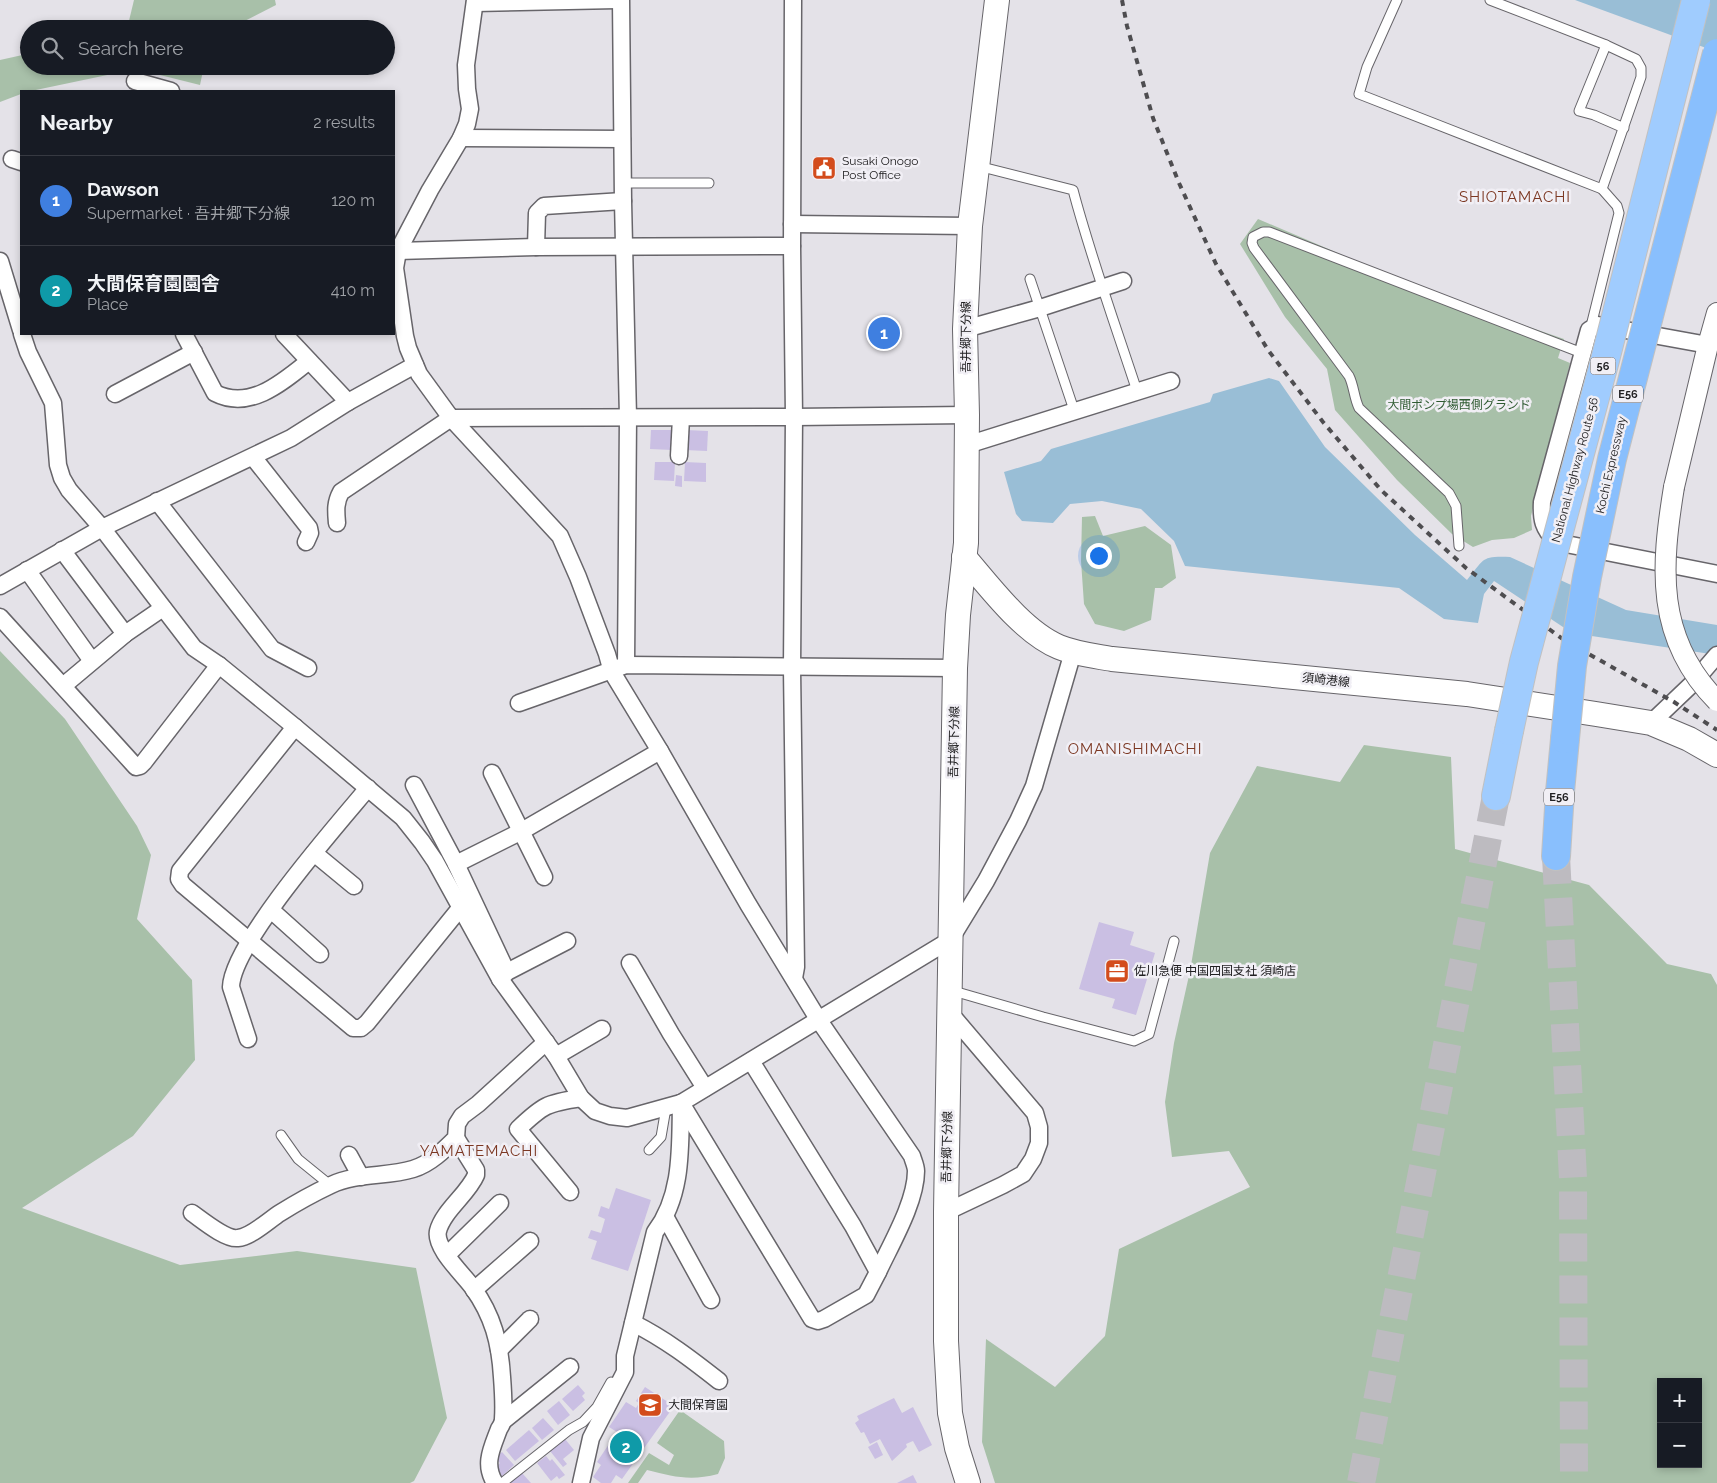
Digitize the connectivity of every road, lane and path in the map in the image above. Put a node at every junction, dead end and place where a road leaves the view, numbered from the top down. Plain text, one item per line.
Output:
1 (617, 0) edge
2 (621, 0) edge
3 (793, 0) edge
4 (996, 0) edge
5 (1397, 0) edge
6 (1490, 0) edge
7 (1696, 0) edge
8 (475, 2) edge
9 (1606, 45) junction
10 (1717, 53) edge
11 (135, 80) dead end
12 (168, 90) edge
13 (1624, 128) junction
14 (461, 138) junction
15 (622, 139) junction
16 (977, 165) junction
17 (623, 183) junction
18 (709, 183) dead end
19 (1602, 189) junction
20 (623, 201) junction
21 (792, 224) junction
22 (970, 226) junction
23 (792, 246) junction
24 (536, 247) junction
25 (625, 248) junction
26 (398, 251) junction
27 (0, 261) edge
28 (1030, 279) dead end
29 (1123, 280) dead end
30 (1104, 288) junction
31 (1040, 308) junction
32 (1717, 313) edge
33 (20, 327) edge
34 (965, 329) junction
35 (1590, 330) junction
36 (22, 335) edge
37 (185, 335) edge
38 (285, 335) edge
39 (1708, 345) junction
40 (194, 352) junction
41 (1582, 353) junction
42 (309, 361) junction
43 (415, 365) junction
44 (1171, 381) dead end
45 (1137, 391) junction
46 (115, 394) dead end
47 (348, 402) junction
48 (1074, 410) junction
49 (967, 415) junction
50 (628, 417) junction
51 (794, 417) junction
52 (451, 418) junction
53 (681, 418) junction
54 (967, 445) junction
55 (253, 456) junction
56 (679, 456) dead end
57 (157, 501) junction
58 (337, 523) dead end
59 (102, 528) junction
60 (306, 542) dead end
61 (1459, 546) dead end
62 (62, 550) junction
63 (964, 557) junction
64 (27, 570) junction
65 (1717, 574) edge
66 (0, 586) edge
67 (163, 608) junction
68 (0, 617) edge
69 (126, 634) junction
70 (1073, 652) junction
71 (92, 660) junction
72 (1714, 663) edge
73 (219, 665) junction
74 (308, 668) dead end
75 (792, 668) junction
76 (955, 668) junction
77 (619, 669) junction
78 (64, 686) junction
79 (1717, 701) edge
80 (519, 703) dead end
81 (1651, 723) junction
82 (295, 727) junction
83 (660, 751) junction
84 (1717, 755) edge
85 (492, 773) dead end
86 (414, 785) dead end
87 (368, 788) junction
88 (1496, 796) tunnel mouth
89 (520, 832) junction
90 (314, 853) junction
91 (1556, 856) tunnel mouth
92 (456, 864) junction
93 (544, 877) dead end
94 (354, 886) dead end
95 (461, 907) junction
96 (271, 910) junction
97 (567, 940) dead end
98 (950, 940) junction
99 (1174, 941) dead end
100 (248, 942) junction
101 (320, 954) dead end
102 (630, 963) dead end
103 (504, 976) junction
104 (794, 978) junction
105 (949, 1001) junction
106 (818, 1019) junction
107 (602, 1029) dead end
108 (248, 1039) dead end
109 (546, 1042) junction
110 (556, 1056) junction
111 (751, 1061) junction
112 (705, 1088) junction
113 (581, 1098) junction
114 (674, 1106) junction
115 (282, 1135) dead end
116 (456, 1138) junction
117 (649, 1150) dead end
118 (349, 1155) dead end
119 (361, 1178) junction
120 (330, 1186) junction
121 (570, 1192) dead end
122 (500, 1203) dead end
123 (946, 1212) junction
124 (192, 1213) dead end
125 (666, 1218) junction
126 (530, 1240) dead end
127 (447, 1255) junction
128 (878, 1272) junction
129 (474, 1290) junction
130 (711, 1300) dead end
131 (530, 1319) dead end
132 (633, 1323) junction
133 (499, 1350) junction
134 (625, 1356) junction
135 (570, 1367) dead end
136 (719, 1381) dead end
137 (503, 1421) junction
138 (495, 1483) edge
139 (502, 1483) edge
140 (581, 1483) edge
141 (968, 1483) edge

1 - 8 street
2 - 15 street
3 - 21 street
4 - 16 main road, 吾井郷下分線
5 - 19 lane
6 - 9 lane
7 - 88 highway, National Highway Route 56 / 56, bridge
8 - 14 street
9 - 13 lane
9 - 13 lane
10 - 91 highway, Kochi Expressway / E56, bridge
11 - 12 street
13 - 19 lane
14 - 15 street
14 - 26 street
15 - 17 street
16 - 22 main road, 吾井郷下分線
16 - 30 lane
17 - 18 lane
17 - 20 street
19 - 35 lane
20 - 24 street
20 - 25 street
21 - 22 street
21 - 23 street
22 - 34 main road, 吾井郷下分線
23 - 25 street
23 - 51 street
24 - 25 street
24 - 26 street
25 - 50 street
26 - 43 street
27 - 33 street
28 - 31 lane
29 - 30 street
30 - 31 street
30 - 45 lane
31 - 34 street
31 - 48 lane
32 - 39 street
34 - 49 main road, 吾井郷下分線
35 - 39 street
35 - 41 street
36 - 59 street
37 - 40 street
38 - 42 street
39 - 79 street, bridge
40 - 42 street
40 - 46 street
41 - 61 lane
41 - 65 street
42 - 47 street
43 - 47 street
43 - 52 street
44 - 45 street
45 - 48 street
47 - 55 street
48 - 54 street
49 - 51 street
49 - 54 main road, 吾井郷下分線
50 - 52 street
50 - 53 street
50 - 77 street
51 - 53 street
51 - 75 street
52 - 58 street
52 - 77 street
53 - 56 street
54 - 63 main road, 吾井郷下分線
55 - 57 street
55 - 60 street
57 - 59 street
57 - 74 street
59 - 62 street
59 - 67 street
62 - 64 street
62 - 69 street
63 - 70 main road, 須崎港線
63 - 76 main road, 吾井郷下分線
64 - 66 street
64 - 71 street
67 - 69 street
67 - 73 street
68 - 78 street
69 - 71 street
70 - 81 main road, 須崎港線
70 - 98 street
71 - 78 street
72 - 81 street
73 - 78 street
73 - 82 street
75 - 76 street
75 - 77 street
75 - 104 street
76 - 98 main road, 吾井郷下分線
77 - 80 street
77 - 83 street
81 - 84 main road, 須崎港線
82 - 87 street
82 - 100 street
83 - 89 street
83 - 104 street
85 - 89 street
86 - 92 street
87 - 90 street
87 - 95 street
89 - 92 street
89 - 93 street
90 - 94 street
90 - 96 street
92 - 103 street
95 - 100 street
95 - 103 street
96 - 100 street
96 - 101 street
97 - 103 street
98 - 105 main road, 吾井郷下分線
98 - 106 street
99 - 105 lane
100 - 108 street
102 - 112 street
103 - 109 street
104 - 106 street
105 - 123 main road, 吾井郷下分線
105 - 123 street
106 - 111 street
106 - 128 street
107 - 110 street
109 - 110 street
109 - 116 street
110 - 113 street
111 - 112 street
111 - 128 street
112 - 114 street
113 - 114 street
113 - 121 street
114 - 117 lane
114 - 125 street
114 - 128 street
115 - 120 lane
116 - 119 street
116 - 127 street
118 - 119 street
119 - 120 street
120 - 124 street
122 - 127 street
123 - 141 main road, 吾井郷下分線
125 - 130 street
125 - 132 street
126 - 129 street
127 - 129 street
129 - 133 street
131 - 133 street
132 - 134 street
132 - 136 street
133 - 137 street
134 - 139 lane
134 - 140 street
135 - 137 street
137 - 138 street

